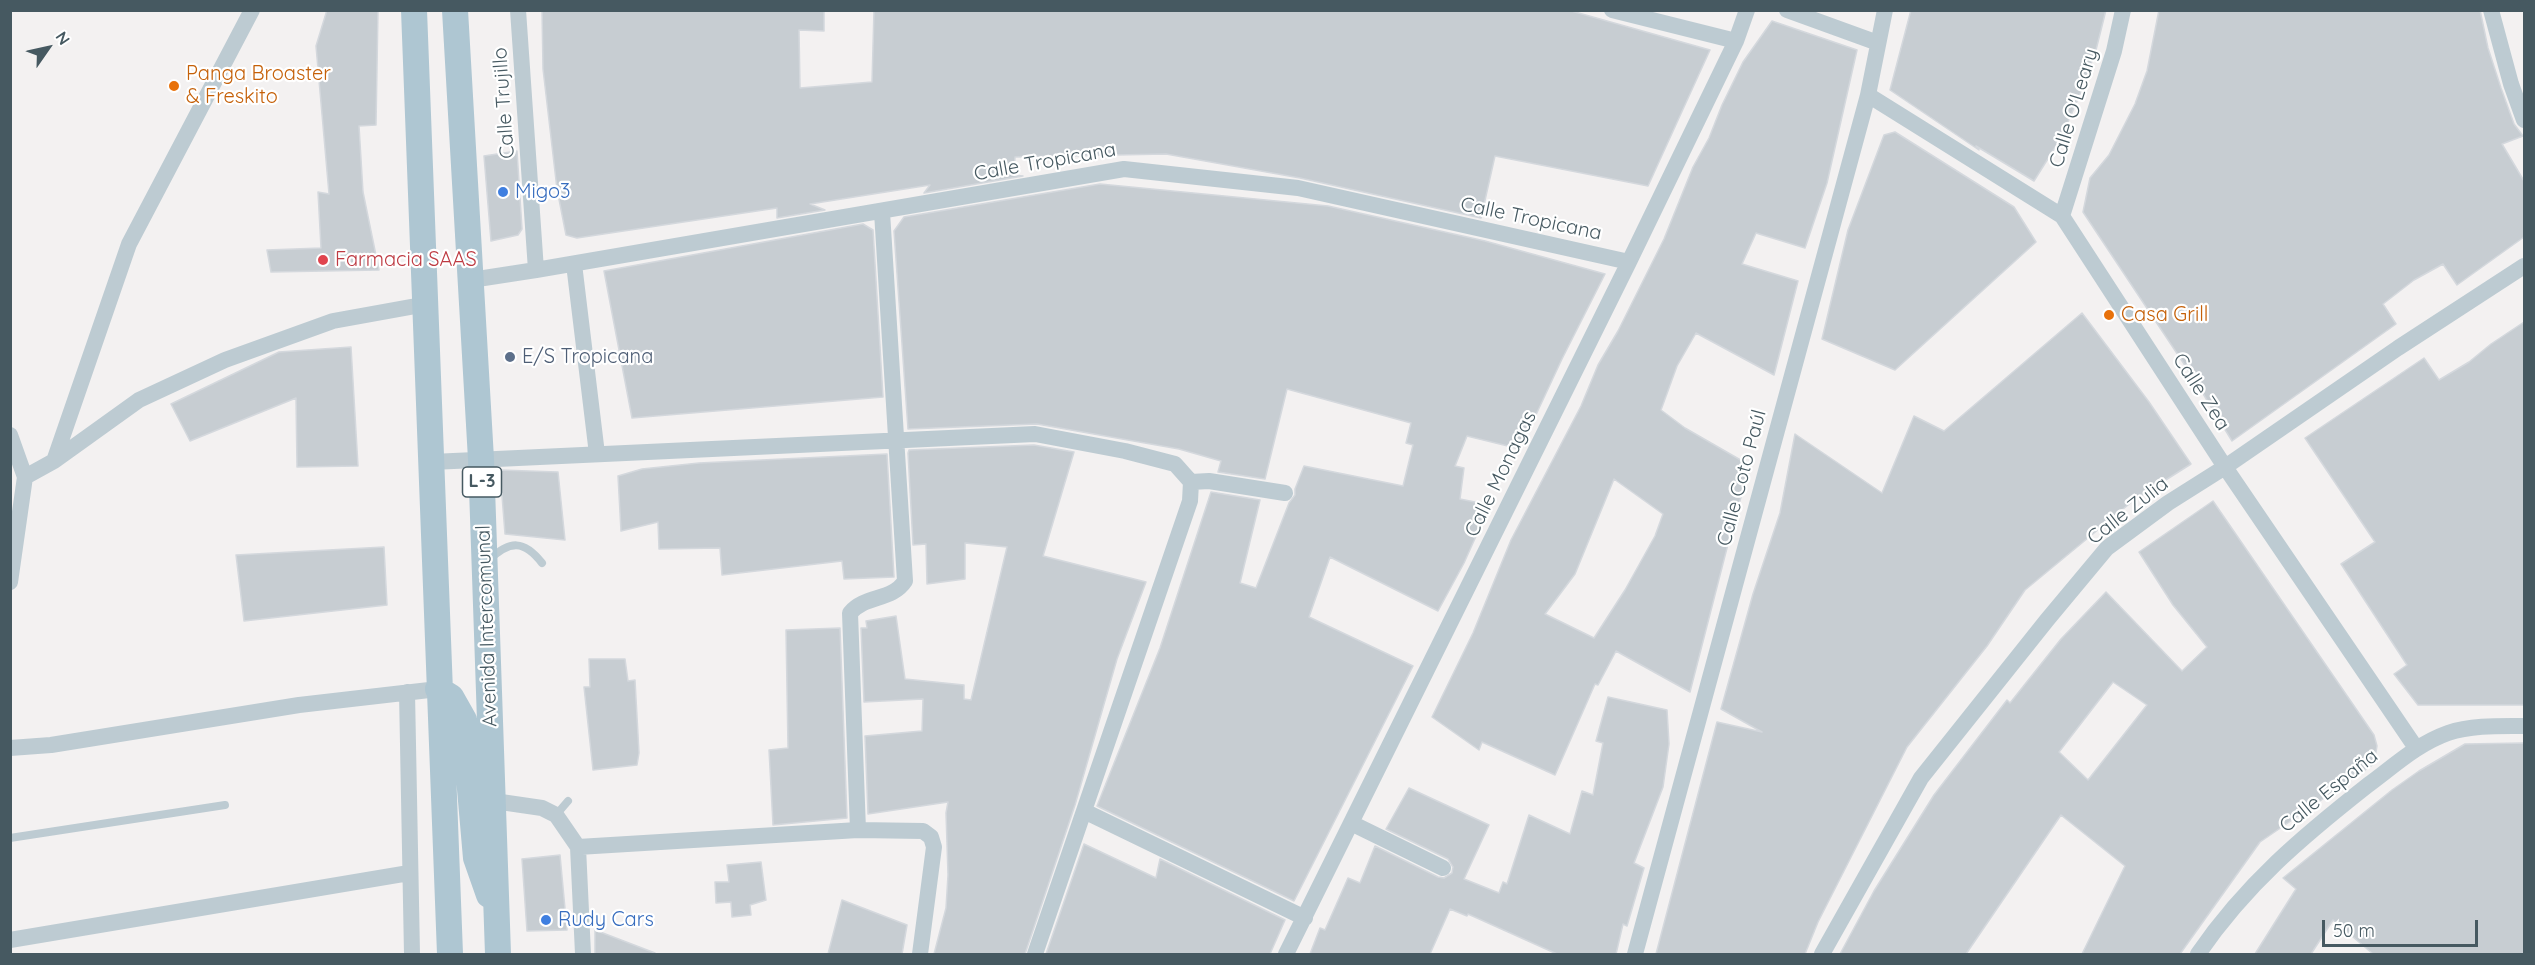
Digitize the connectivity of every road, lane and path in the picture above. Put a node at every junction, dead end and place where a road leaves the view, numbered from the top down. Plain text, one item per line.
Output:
1 (252, 10) edge
2 (414, 10) edge
3 (454, 10) edge
4 (518, 10) edge
5 (1612, 10) edge
6 (1747, 10) edge
7 (1787, 10) edge
8 (1885, 10) edge
9 (2123, 10) edge
10 (2491, 10) edge
11 (1736, 41) junction
12 (1878, 43) junction
13 (1868, 95) junction
14 (2524, 120) edge
15 (882, 212) junction
16 (2062, 216) junction
17 (1629, 262) junction
18 (574, 264) junction
19 (2524, 266) edge
20 (536, 270) junction
21 (471, 280) junction
22 (427, 304) junction
23 (10, 435) edge
24 (897, 440) junction
25 (597, 454) junction
26 (481, 459) junction
27 (54, 461) junction
28 (432, 462) junction
29 (2225, 468) junction
30 (25, 477) junction
31 (1191, 482) junction
32 (1285, 494) dead end
33 (542, 563) dead end
34 (485, 565) junction
35 (11, 575) edge
36 (10, 582) edge
37 (438, 689) junction
38 (407, 692) junction
39 (2524, 726) edge
40 (2416, 747) junction
41 (10, 748) edge
42 (494, 801) junction
43 (568, 801) dead end
44 (225, 805) dead end
45 (1084, 812) junction
46 (556, 815) junction
47 (1351, 823) junction
48 (858, 830) junction
49 (10, 838) edge
50 (578, 847) junction
51 (1443, 868) dead end
52 (409, 873) junction
53 (497, 911) junction
54 (1305, 918) junction
55 (10, 940) edge
56 (412, 954) edge
57 (450, 954) edge
58 (498, 954) edge
59 (583, 954) edge
60 (920, 954) edge
61 (1035, 954) edge
62 (1287, 954) edge
63 (1635, 954) edge
64 (1822, 954) edge
65 (2198, 954) edge

1 - 27 street
2 - 22 main road, L-3
3 - 21 main road, Avenida Intercomunal / L-3
4 - 20 street, Calle Trujillo
5 - 11 street
6 - 11 street, Calle Monagas
7 - 12 street
8 - 12 street, Calle Coto Paúl
9 - 16 street, Calle O'Leary
10 - 14 street
11 - 17 street, Calle Monagas
12 - 13 street, Calle Coto Paúl
13 - 16 street, Calle Zea
13 - 63 street, Calle Coto Paúl
15 - 17 street, Calle Tropicana
15 - 18 street, Calle Tropicana
15 - 24 street
16 - 29 street, Calle Zea
17 - 47 street, Calle Monagas
18 - 20 street, Calle Tropicana
18 - 25 street
19 - 29 street, Calle Zulia
20 - 21 street
21 - 26 main road, Avenida Intercomunal / L-3
22 - 27 street
22 - 28 main road, L-3
23 - 30 street
24 - 25 street
24 - 31 street
24 - 48 street
25 - 26 street
26 - 28 street
26 - 34 main road, Avenida Intercomunal / L-3
27 - 30 street
28 - 37 main road, L-3
29 - 40 street, Calle Zea
29 - 64 street, Calle Zulia
30 - 35 street
31 - 32 street
31 - 45 street
33 - 34 lane
34 - 42 main road, Avenida Intercomunal / L-3
35 - 36 street
37 - 38 street
37 - 53 main road
37 - 57 main road, L-3
38 - 41 street
38 - 52 street
39 - 40 street, Calle España
40 - 65 street, Calle España
42 - 46 street
42 - 53 main road, Avenida Intercomunal / L-3
43 - 46 lane
44 - 49 lane
45 - 54 street
45 - 61 street
46 - 50 street
47 - 51 street
47 - 54 street, Calle Monagas
48 - 50 street
48 - 60 street
50 - 59 street
52 - 55 street
52 - 56 street
53 - 58 main road, Avenida Intercomunal / L-3
54 - 62 street, Calle Monagas

